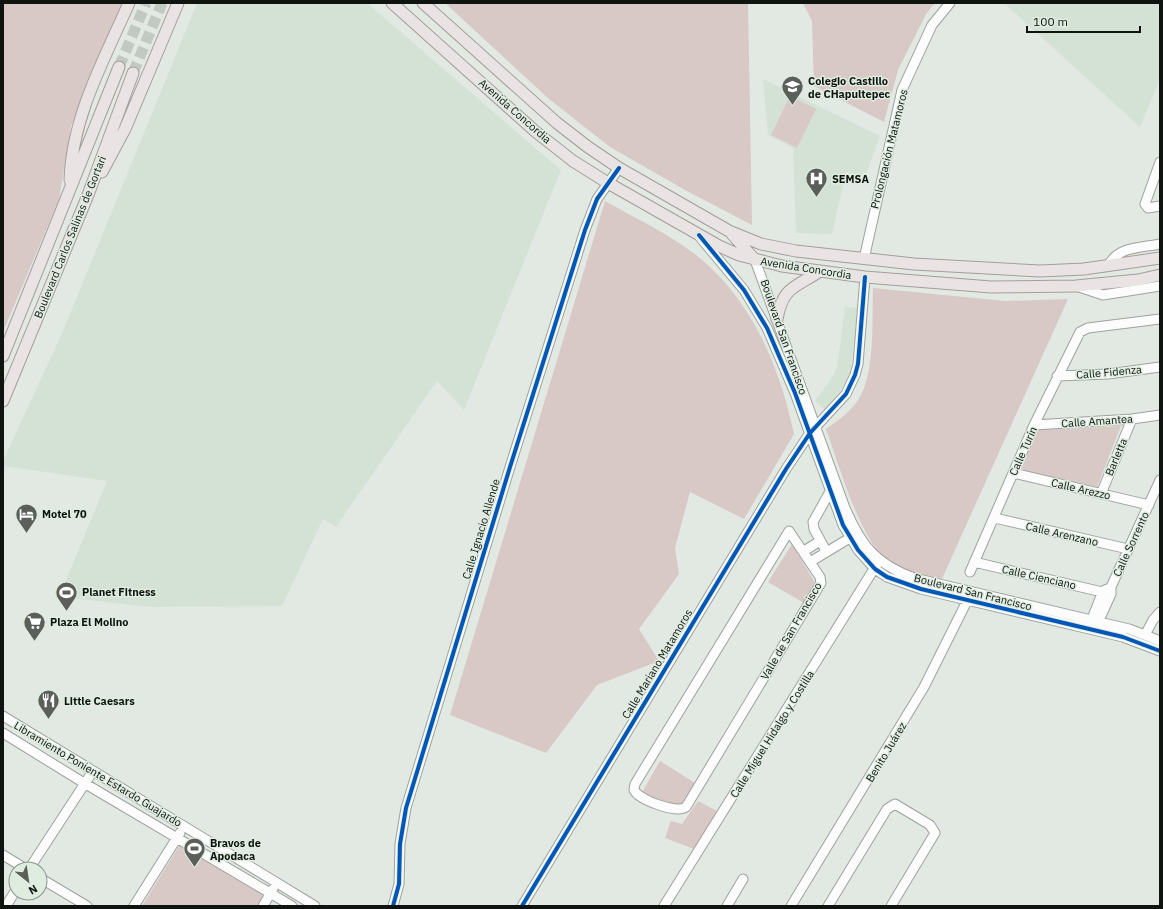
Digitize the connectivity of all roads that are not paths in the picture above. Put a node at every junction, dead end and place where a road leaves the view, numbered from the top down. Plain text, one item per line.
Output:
1 (128, 3) edge
2 (178, 3) edge
3 (392, 3) edge
4 (423, 3) edge
5 (950, 3) edge
6 (119, 67) tunnel mouth
7 (133, 73) tunnel mouth
8 (1160, 162) edge
9 (619, 168) junction
10 (608, 183) junction
11 (70, 187) junction
12 (88, 194) junction
13 (1160, 206) edge
14 (729, 231) junction
15 (699, 235) junction
16 (1160, 244) edge
17 (1160, 258) edge
18 (864, 259) junction
19 (755, 260) junction
20 (1108, 266) junction
21 (957, 267) junction
22 (820, 271) junction
23 (1160, 275) edge
24 (865, 277) junction
25 (1076, 286) junction
26 (1160, 286) edge
27 (777, 319) junction
28 (1160, 320) edge
29 (3, 356) edge
30 (1160, 367) edge
31 (1057, 376) junction
32 (3, 401) edge
33 (1160, 415) edge
34 (1132, 420) junction
35 (1034, 425) junction
36 (813, 430) junction
37 (1013, 473) junction
38 (1160, 480) edge
39 (837, 483) junction
40 (829, 491) junction
41 (1101, 494) junction
42 (1149, 505) junction
43 (995, 518) junction
44 (853, 536) junction
45 (820, 541) junction
46 (1128, 549) junction
47 (804, 551) junction
48 (826, 551) junction
49 (810, 562) junction
50 (974, 562) junction
51 (877, 565) junction
52 (970, 572) dead end
53 (1108, 590) junction
54 (971, 592) junction
55 (968, 601) junction
56 (1160, 612) edge
57 (1093, 625) junction
58 (1145, 635) junction
59 (1159, 638) edge
60 (1160, 651) edge
61 (3, 716) edge
62 (3, 733) edge
63 (93, 771) junction
64 (84, 783) junction
65 (185, 826) junction
66 (177, 837) junction
67 (3, 855) edge
68 (13, 861) edge
69 (32, 861) edge
70 (743, 879) dead end
71 (48, 883) edge
72 (278, 883) junction
73 (271, 894) junction
74 (87, 906) edge
75 (134, 906) edge
76 (263, 906) edge
77 (292, 906) edge
78 (315, 906) edge
79 (393, 906) edge
80 (522, 906) edge
81 (664, 906) edge
82 (727, 906) edge
83 (791, 906) edge
84 (828, 906) edge
85 (891, 906) edge

1 - 11 main road
2 - 12 main road
3 - 10 main road, Avenida Concordia
4 - 9 main road, Avenida Concordia
5 - 18 street, Prolongación Matamoros
6 - 11 main road, Boulevard Carlos Salinas de Gortari
7 - 12 main road, Boulevard Carlos Salinas de Gortari
8 - 13 street
9 - 10 street, Calle Ignacio Allende
9 - 14 main road, Avenida Concordia
10 - 15 main road, Avenida Concordia
10 - 79 street, Calle Ignacio Allende
11 - 29 main road, Boulevard Carlos Salinas de Gortari
12 - 32 main road, Boulevard Carlos Salinas de Gortari
14 - 18 main road, Avenida Concordia
14 - 19 main road
15 - 19 main road, Avenida Concordia
15 - 36 street, Boulevard San Francisco
16 - 20 street
17 - 20 main road, Avenida Concordia
18 - 21 main road, Avenida Concordia
19 - 22 main road, Avenida Concordia
19 - 27 street, Boulevard San Francisco
20 - 21 main road, Avenida Concordia
21 - 24 main road
22 - 24 main road, Avenida Concordia
22 - 27 main road
23 - 25 main road, Avenida Concordia
24 - 25 main road, Avenida Concordia
24 - 36 street, Calle Mariano Matamoros
25 - 26 street
27 - 36 street, Boulevard San Francisco
28 - 31 street, Calle Turín
30 - 31 street, Calle Fidenza
31 - 35 street, Calle Turín
33 - 34 street, Calle Amantea
34 - 35 street, Calle Amantea
34 - 41 street, Barletta
35 - 37 street, Calle Turín
36 - 39 street, Boulevard San Francisco
36 - 40 street, Boulevard San Francisco
36 - 80 street, Calle Mariano Matamoros
37 - 41 street, Calle Arezzo
37 - 43 street, Calle Turín
38 - 42 street, Calle Sorrento
39 - 40 street
39 - 44 street, Boulevard San Francisco
40 - 44 street, Boulevard San Francisco
40 - 45 street
41 - 42 street, Calle Arezzo
42 - 46 street, Calle Sorrento
43 - 46 street, Calle Arenzano
43 - 50 street, Calle Turín
44 - 48 street
44 - 51 street, Boulevard San Francisco
45 - 47 street
45 - 48 street
46 - 53 street, Calle Sorrento
47 - 49 street, Valle de San Francisco
47 - 49 street, Valle de San Francisco
48 - 49 street
50 - 52 street, Calle Turín
50 - 53 street, Calle Cienciano
51 - 54 street, Boulevard San Francisco
51 - 55 street, Boulevard San Francisco
51 - 81 street, Calle Miguel Hidalgo y Costilla
53 - 57 street, Calle Sorrento
54 - 55 street, Benito Juárez
54 - 57 street, Boulevard San Francisco
55 - 57 street, Boulevard San Francisco
55 - 83 street, Benito Juárez
56 - 58 street
57 - 58 street, Boulevard San Francisco
57 - 60 street, Boulevard San Francisco
58 - 59 street, Boulevard San Francisco
61 - 63 street, Libramiento Poniente Estardo Guajardo
62 - 64 street, Libramiento Poniente Estardo Guajardo
63 - 64 street
63 - 65 street, Libramiento Poniente Estardo Guajardo
64 - 66 street, Libramiento Poniente Estardo Guajardo
64 - 69 street
65 - 66 street
65 - 72 street, Libramiento Poniente Estardo Guajardo
66 - 73 street, Libramiento Poniente Estardo Guajardo
66 - 75 street
67 - 68 street
70 - 82 street
71 - 74 street
72 - 73 street
72 - 78 street, Libramiento Poniente Estardo Guajardo
73 - 76 street
73 - 77 street, Libramiento Poniente Estardo Guajardo
84 - 85 street

